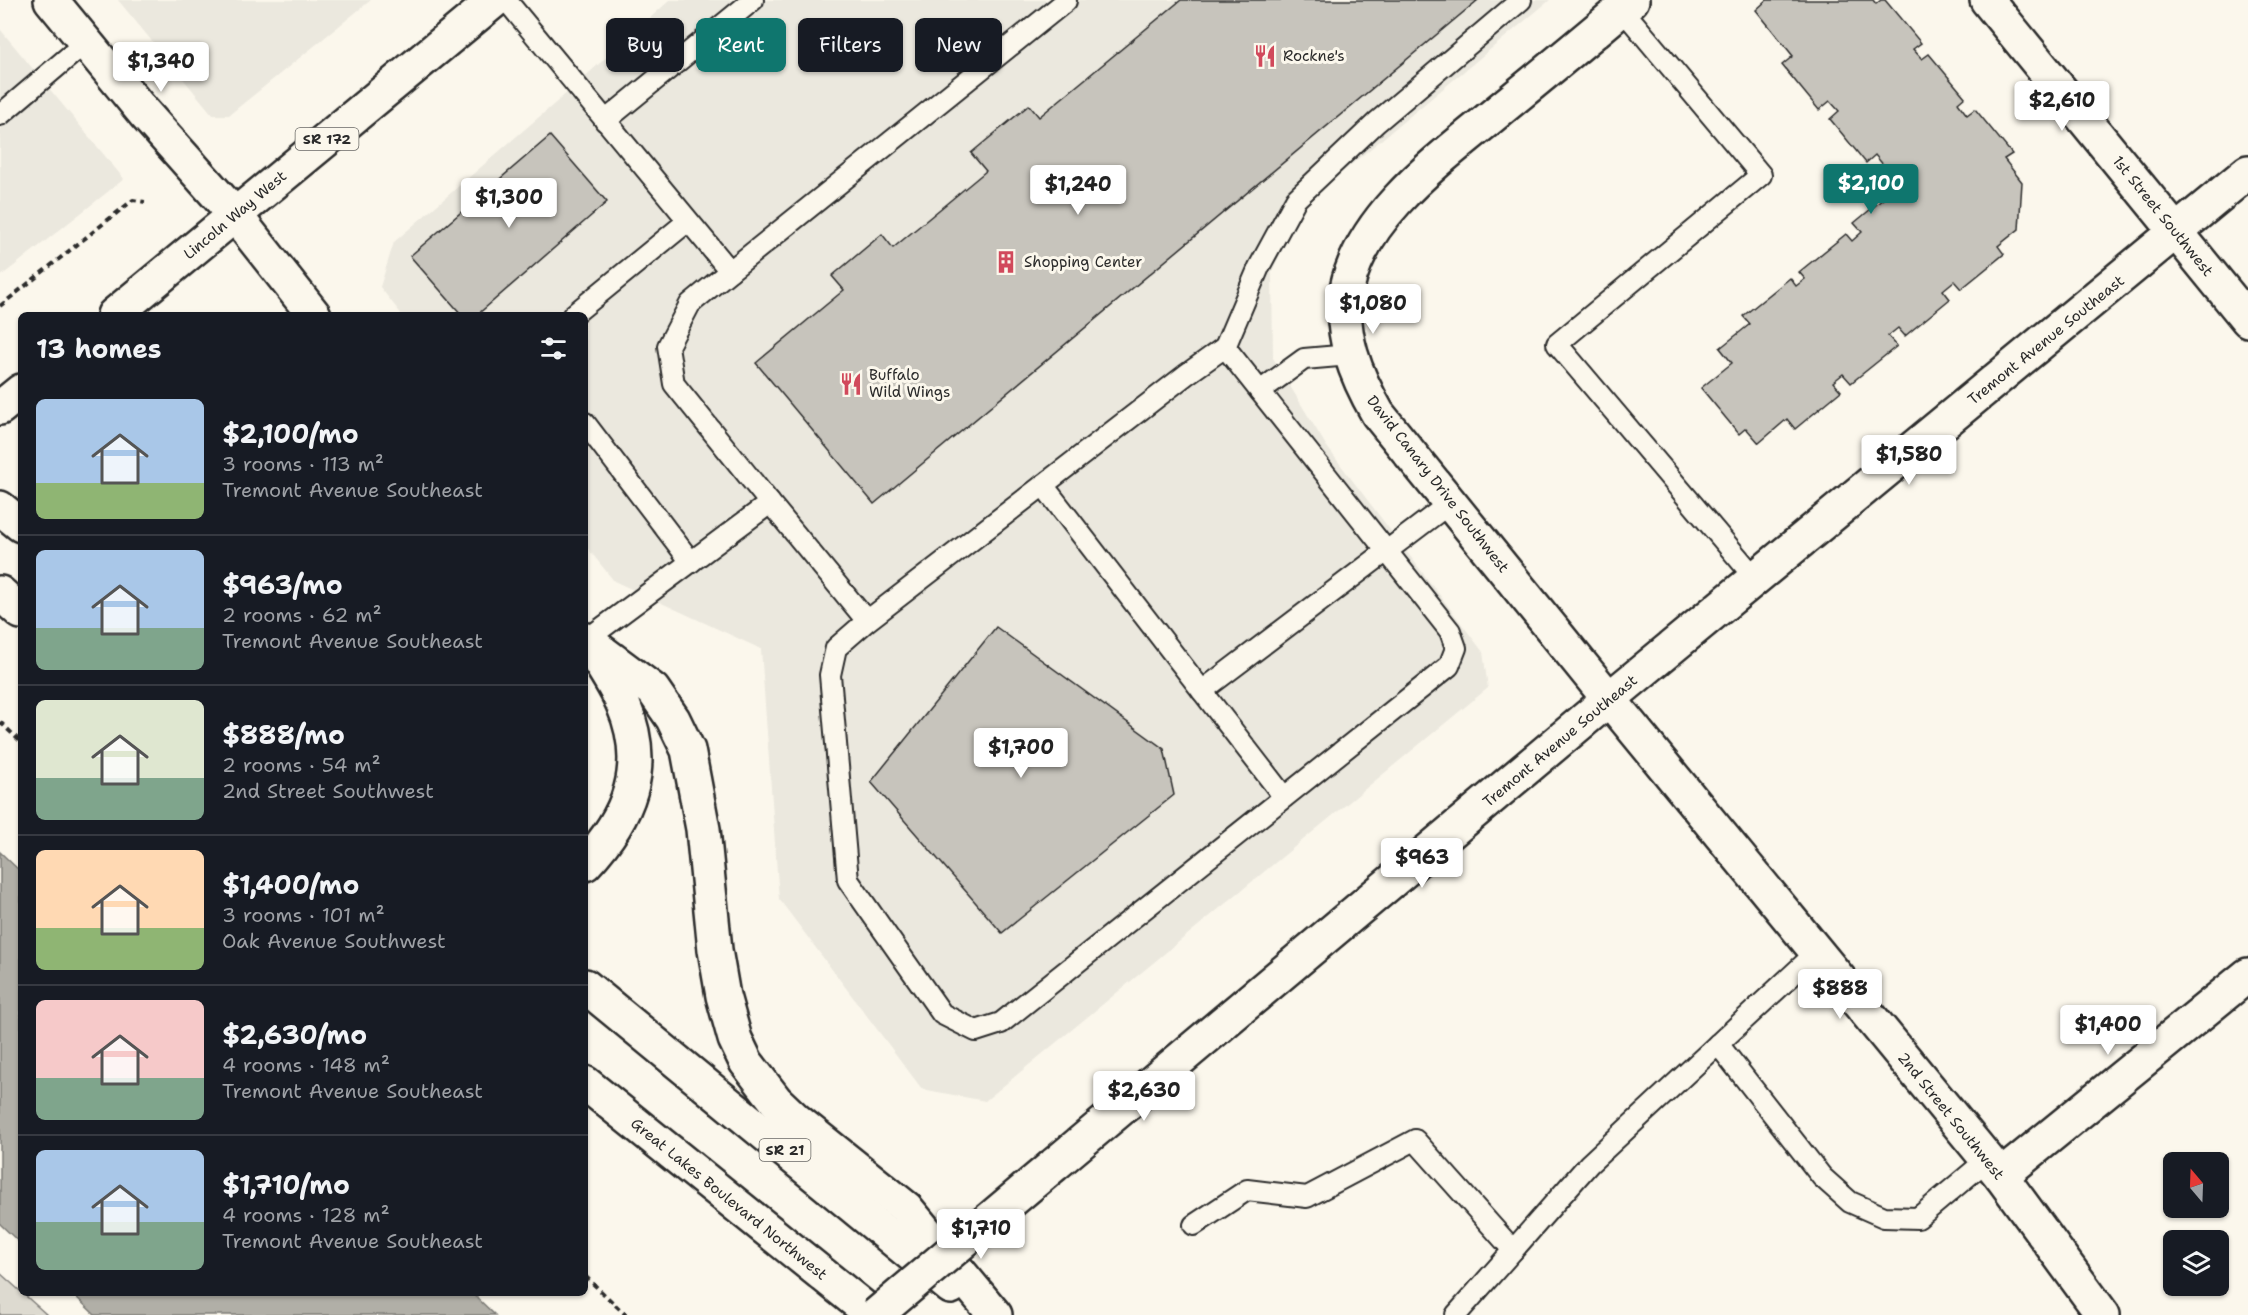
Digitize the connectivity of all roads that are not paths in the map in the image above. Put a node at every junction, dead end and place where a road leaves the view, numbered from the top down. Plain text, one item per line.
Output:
1 (51, 0) edge
2 (495, 0) edge
3 (506, 0) edge
4 (753, 0) edge
5 (1067, 0) edge
6 (1521, 0) edge
7 (1987, 0) edge
8 (1627, 4) edge
9 (86, 42) junction
10 (0, 115) edge
11 (605, 121) junction
12 (2248, 171) edge
13 (235, 215) junction
14 (688, 221) junction
15 (2176, 232) junction
16 (730, 271) junction
17 (118, 312) edge
18 (312, 312) edge
19 (577, 312) edge
20 (2248, 320) edge
21 (1226, 347) junction
22 (1350, 355) junction
23 (1260, 391) junction
24 (18, 393) edge
25 (0, 408) edge
26 (588, 427) edge
27 (1043, 485) junction
28 (770, 503) junction
29 (1450, 503) junction
30 (0, 508) edge
31 (18, 523) edge
32 (1387, 551) junction
33 (691, 562) junction
34 (1756, 579) junction
35 (0, 593) edge
36 (18, 609) edge
37 (867, 621) junction
38 (588, 637) edge
39 (588, 641) edge
40 (588, 644) edge
41 (1202, 691) junction
42 (1609, 699) junction
43 (1284, 797) junction
44 (588, 861) edge
45 (1817, 952) junction
46 (2248, 975) edge
47 (588, 988) edge
48 (1718, 1044) junction
49 (588, 1085) edge
50 (1994, 1168) junction
51 (1194, 1225) dead end
52 (1514, 1250) junction
53 (875, 1315) edge
54 (984, 1315) edge
55 (996, 1315) edge
56 (1456, 1315) edge
57 (2103, 1315) edge

1 - 9 main road
2 - 13 main road, Lincoln Way West / SR 172
3 - 11 lane
4 - 11 lane
5 - 16 lane
6 - 21 lane
7 - 15 main road, 1st Street Southwest
8 - 22 main road, David Canary Drive Southwest
8 - 34 lane
9 - 10 lane
9 - 13 main road
11 - 14 lane
12 - 15 main road, Tremont Avenue Southeast
13 - 17 main road, Lincoln Way West / SR 172
13 - 18 main road
14 - 16 lane
14 - 19 lane
15 - 20 main road, 1st Street Southwest
15 - 34 main road, Tremont Avenue Southeast
16 - 28 lane
21 - 23 lane
21 - 27 lane
22 - 23 lane
22 - 29 main road, David Canary Drive Southwest
23 - 32 lane
24 - 25 main road
26 - 33 lane
27 - 37 lane
27 - 41 lane
28 - 33 lane
28 - 37 lane
29 - 32 lane
29 - 42 main road, David Canary Drive Southwest
30 - 31 main road
32 - 41 lane
32 - 43 lane
33 - 38 lane
34 - 42 main road, Tremont Avenue Southeast
35 - 36 main road
37 - 43 lane
39 - 55 main road
40 - 44 main road
41 - 43 lane
42 - 45 main road, 2nd Street Southwest
42 - 53 main road, Tremont Avenue Southeast, bridge
45 - 48 lane
45 - 50 main road, 2nd Street Southwest
46 - 50 main road
47 - 54 main road, SR 21
48 - 50 lane
48 - 52 lane
49 - 53 main road, Great Lakes Boulevard Northwest
50 - 57 main road, 2nd Street Southwest
51 - 52 lane
52 - 56 lane

